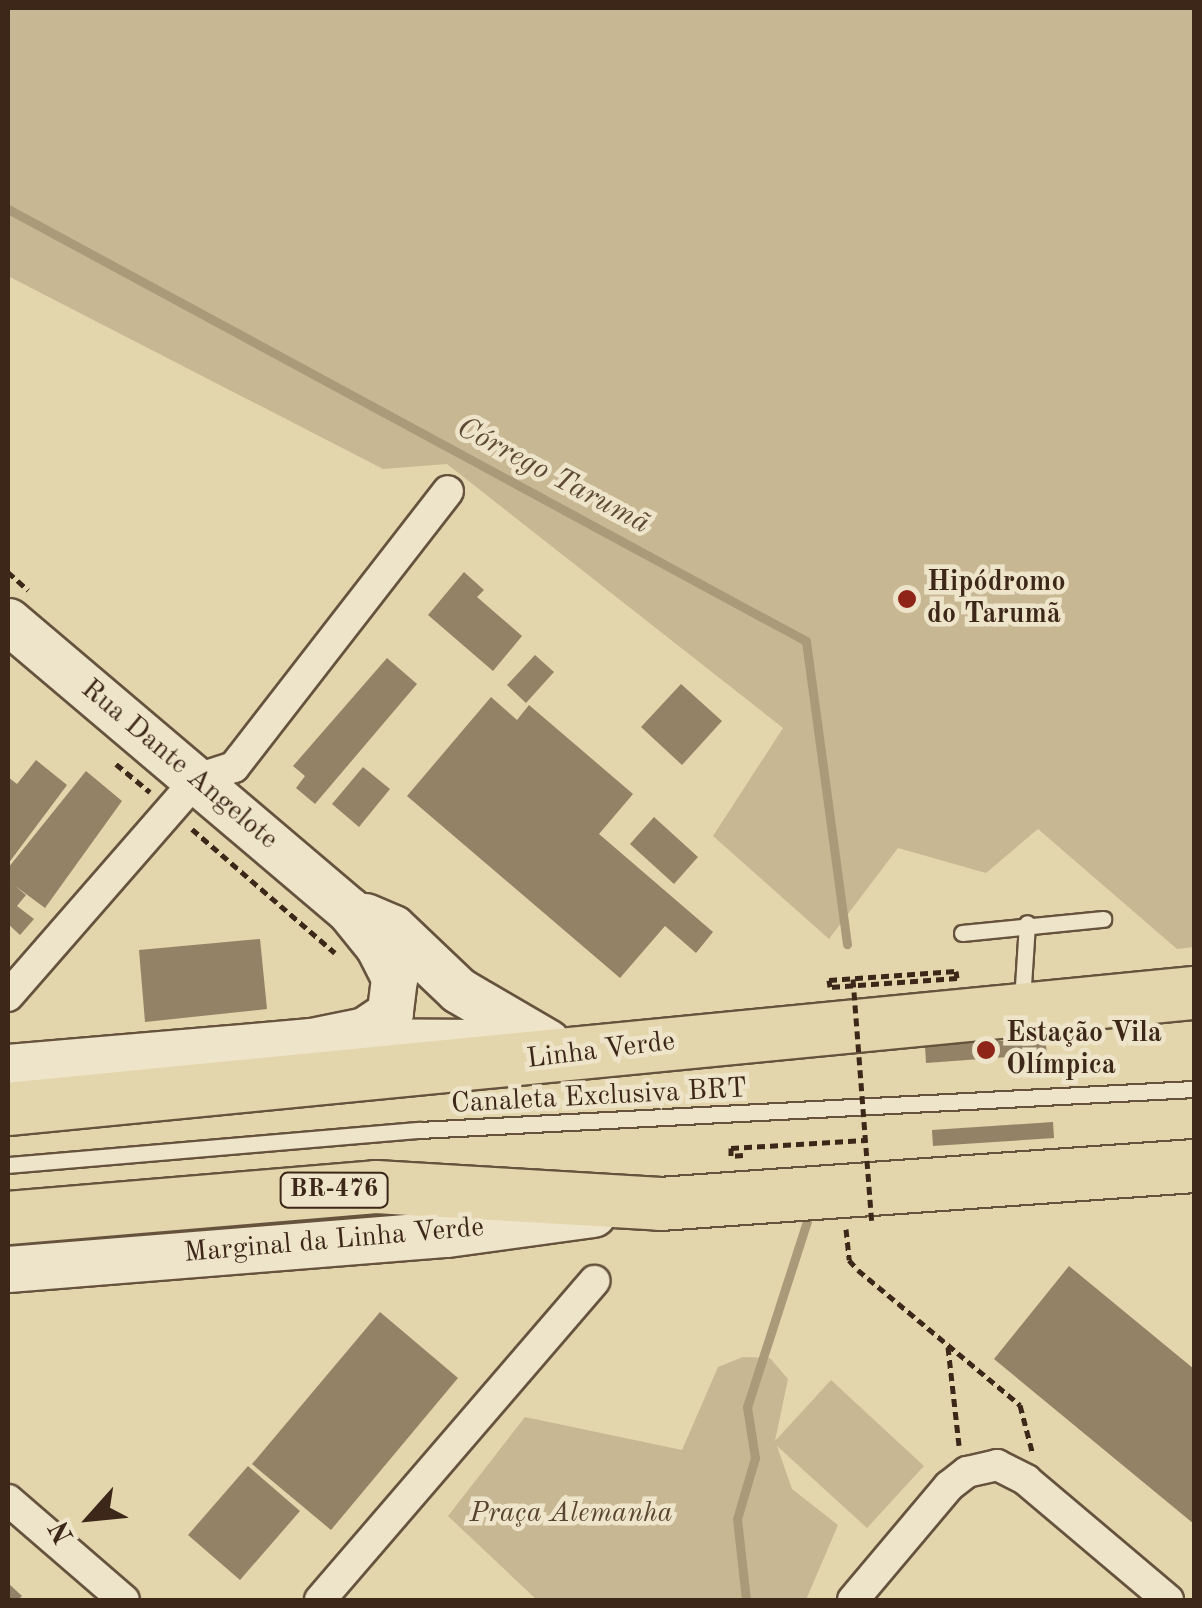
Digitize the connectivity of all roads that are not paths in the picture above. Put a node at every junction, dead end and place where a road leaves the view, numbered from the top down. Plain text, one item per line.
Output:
1 (448, 491) dead end
2 (8, 621) edge
3 (197, 779) junction
4 (350, 910) junction
5 (1103, 919) dead end
6 (1027, 923) junction
7 (962, 933) dead end
8 (1194, 993) edge
9 (8, 996) edge
10 (1022, 1010) junction
11 (311, 1040) junction
12 (547, 1042) junction
13 (644, 1045) junction
14 (8, 1067) edge
15 (1194, 1090) edge
16 (8, 1109) edge
17 (8, 1165) edge
18 (1194, 1166) edge
19 (660, 1204) junction
20 (8, 1218) edge
21 (8, 1268) edge
22 (594, 1281) dead end
23 (8, 1500) edge
24 (124, 1600) edge
25 (320, 1600) edge
26 (853, 1600) edge
27 (1168, 1600) edge

1 - 3 street
2 - 3 main road, Rua Dante Angelote
3 - 4 main road, Rua Dante Angelote
3 - 9 street
4 - 11 main road, Rua Dante Angelote
4 - 12 main road, Rua Dante Angelote
5 - 6 lane
6 - 7 lane
6 - 10 lane
8 - 10 highway, Linha Verde
10 - 13 highway, Linha Verde
11 - 12 main road
11 - 14 main road
12 - 13 main road
13 - 16 highway, Linha Verde
15 - 17 lane, Canaleta Exclusiva BRT
18 - 19 highway, BR-476
19 - 20 highway, BR-476
19 - 21 main road, Marginal da Linha Verde
22 - 25 street
23 - 24 street
26 - 27 street

